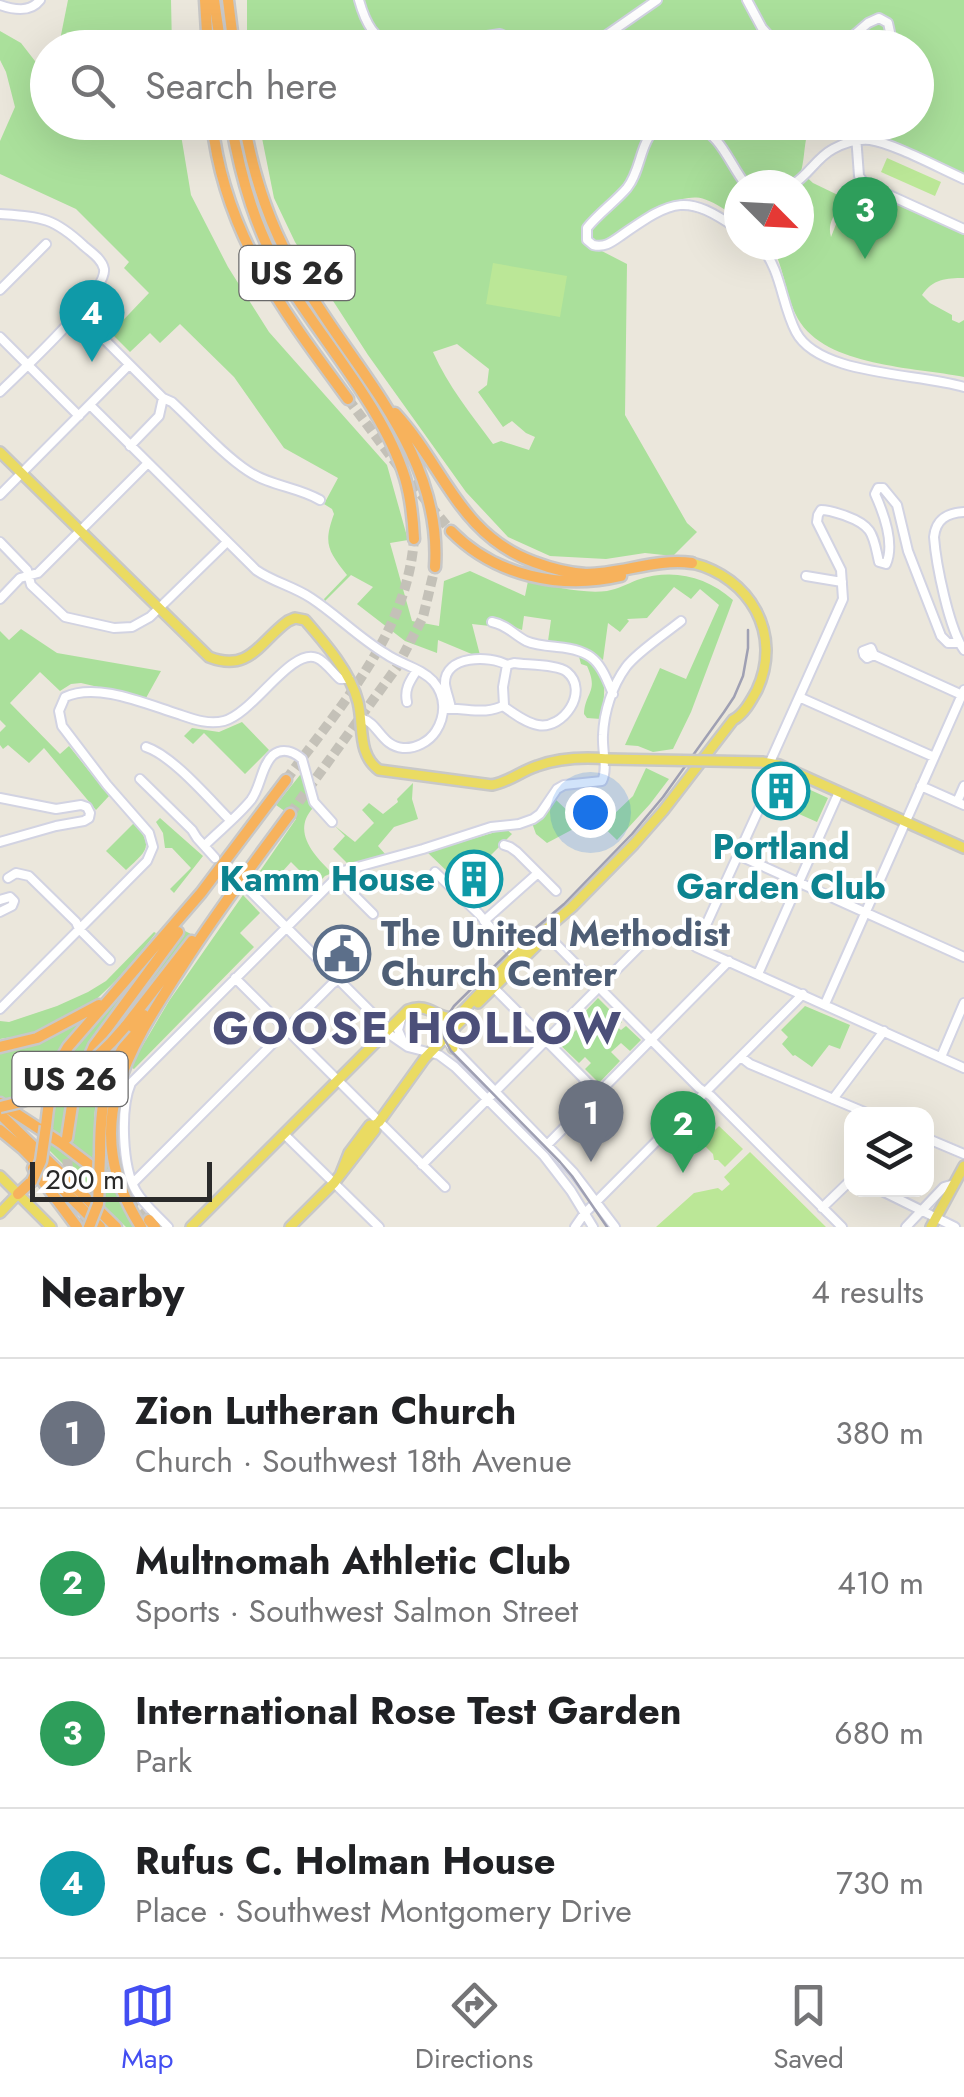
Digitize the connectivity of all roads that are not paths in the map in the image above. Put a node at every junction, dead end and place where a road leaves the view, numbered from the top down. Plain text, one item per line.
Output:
1 (40, 0) edge
2 (206, 0) edge
3 (214, 0) edge
4 (228, 0) edge
5 (359, 0) edge
6 (657, 0) edge
7 (748, 0) edge
8 (0, 5) edge
9 (207, 30) edge
10 (218, 30) edge
11 (232, 30) edge
12 (372, 30) edge
13 (614, 30) edge
14 (764, 30) edge
15 (860, 30) edge
16 (890, 30) edge
17 (215, 140) edge
18 (234, 140) edge
19 (248, 140) edge
20 (646, 140) edge
21 (717, 140) edge
22 (856, 140) junction
23 (736, 170) edge
24 (811, 170) edge
25 (964, 179) edge
26 (0, 214) edge
27 (724, 220) edge
28 (964, 228) edge
29 (46, 244) dead end
30 (771, 260) edge
31 (0, 290) edge
32 (79, 314) junction
33 (0, 337) edge
34 (28, 364) junction
35 (130, 365) junction
36 (964, 387) edge
37 (0, 392) edge
38 (163, 398) junction
39 (348, 399) tunnel mouth
40 (90, 406) junction
41 (387, 406) junction
42 (79, 416) junction
43 (130, 446) junction
44 (0, 452) edge
45 (147, 464) junction
46 (22, 473) junction
47 (0, 495) edge
48 (320, 500) dead end
49 (964, 512) edge
50 (80, 531) junction
51 (451, 531) tunnel mouth
52 (414, 539) tunnel mouth
53 (0, 542) edge
54 (227, 542) junction
55 (663, 565) junction
56 (689, 565) joint
57 (436, 567) tunnel mouth
58 (28, 576) junction
59 (806, 576) dead end
60 (842, 582) junction
61 (0, 599) edge
62 (159, 610) junction
63 (681, 620) dead end
64 (492, 622) dead end
65 (962, 647) edge
66 (874, 655) dead end
67 (507, 665) junction
68 (417, 670) junction
69 (349, 680) junction
70 (963, 693) edge
71 (612, 694) junction
72 (799, 697) junction
73 (407, 702) dead end
74 (504, 706) junction
75 (448, 709) junction
76 (361, 718) junction
77 (146, 747) dead end
78 (934, 757) junction
79 (605, 758) junction
80 (770, 763) junction
81 (140, 779) dead end
82 (286, 780) tunnel mouth
83 (921, 786) junction
84 (840, 792) junction
85 (962, 796) edge
86 (0, 798) edge
87 (290, 814) tunnel mouth
88 (230, 820) junction
89 (906, 821) junction
90 (332, 822) dead end
91 (0, 842) edge
92 (504, 845) dead end
93 (204, 846) junction
94 (964, 848) edge
95 (738, 855) junction
96 (216, 858) tunnel mouth
97 (435, 872) dead end
98 (538, 873) junction
99 (336, 877) junction
100 (8, 878) dead end
101 (799, 883) junction
102 (247, 888) tunnel mouth
103 (556, 891) dead end
104 (202, 893) junction
105 (0, 900) edge
106 (0, 912) edge
107 (865, 913) junction
108 (373, 914) dead end
109 (484, 921) junction
110 (286, 927) junction
111 (205, 929) junction
112 (79, 930) junction
113 (544, 932) junction
114 (645, 941) dead end
115 (964, 957) edge
116 (517, 959) junction
117 (110, 960) dead end
118 (728, 961) junction
119 (758, 974) junction
120 (234, 978) junction
121 (338, 980) junction
122 (494, 988) junction
123 (598, 988) junction
124 (803, 994) junction
125 (162, 996) junction
126 (108, 999) junction
127 (824, 1004) junction
128 (964, 1004) edge
129 (0, 1009) edge
130 (440, 1015) junction
131 (402, 1016) junction
132 (454, 1027) junction
133 (287, 1029) junction
134 (387, 1030) junction
135 (884, 1031) junction
136 (445, 1036) junction
137 (546, 1040) junction
138 (650, 1040) junction
139 (404, 1044) junction
140 (0, 1047) edge
141 (453, 1048) junction
142 (430, 1052) junction
143 (740, 1057) junction
144 (941, 1057) junction
145 (964, 1068) edge
146 (338, 1080) junction
147 (495, 1091) junction
148 (705, 1092) junction
149 (598, 1094) junction
150 (487, 1098) junction
151 (833, 1100) junction
152 (852, 1107) edge
153 (0, 1108) edge
154 (377, 1124) junction
155 (0, 1130) edge
156 (284, 1134) junction
157 (67, 1138) tunnel mouth
158 (934, 1141) edge
159 (548, 1144) junction
160 (23, 1149) junction
161 (540, 1152) junction
162 (964, 1154) edge
163 (422, 1165) junction
164 (964, 1166) edge
165 (0, 1176) edge
166 (108, 1179) tunnel mouth
167 (133, 1183) junction
168 (334, 1183) junction
169 (954, 1184) junction
170 (844, 1186) edge
171 (445, 1187) dead end
172 (18, 1194) junction
173 (894, 1197) edge
174 (596, 1202) junction
175 (822, 1208) junction
176 (920, 1210) junction
177 (0, 1212) edge
178 (584, 1214) junction
179 (934, 1223) edge
180 (148, 1225) edge
181 (51, 1227) edge
182 (76, 1227) edge
183 (89, 1227) edge
184 (100, 1227) edge
185 (116, 1227) edge
186 (168, 1227) edge
187 (192, 1227) edge
188 (290, 1227) edge
189 (379, 1227) edge
190 (574, 1227) edge
191 (593, 1227) edge
192 (615, 1227) edge
193 (842, 1227) edge
194 (906, 1227) edge
195 (955, 1227) edge

1 - 8 street
2 - 9 highway
3 - 10 highway
4 - 11 highway
5 - 12 street
6 - 13 street
7 - 14 street
15 - 16 street
17 - 39 highway
18 - 52 highway, US 26
19 - 41 highway, US 26
20 - 27 street
21 - 23 street
22 - 24 street
22 - 25 street
22 - 28 street
26 - 32 street
29 - 31 street
30 - 36 street
32 - 34 street
32 - 35 street
33 - 34 street
34 - 37 street
34 - 42 street
35 - 38 street
35 - 40 street
38 - 43 street
38 - 48 street
40 - 42 street
40 - 43 street
41 - 55 highway
41 - 57 highway, US 26
42 - 46 street
43 - 45 street
44 - 46 main road
45 - 50 street
45 - 54 street
46 - 47 street
46 - 50 main road
49 - 65 street
50 - 58 street
50 - 62 main road
51 - 55 highway
53 - 58 street
54 - 62 street
54 - 68 street
55 - 56 highway
56 - 113 main road
58 - 61 street
58 - 62 street
59 - 60 street
60 - 65 street
60 - 72 street
62 - 69 main road
63 - 71 street
64 - 71 street
66 - 70 street
67 - 74 street
67 - 74 street
67 - 75 street
68 - 73 street
68 - 75 street
69 - 76 main road
69 - 112 street
70 - 78 street
71 - 79 street
72 - 78 street
72 - 80 street
74 - 75 street
75 - 76 street
76 - 79 main road
77 - 88 street
78 - 83 street
79 - 80 main road, bridge
79 - 99 street
80 - 84 main road
80 - 95 street
81 - 93 street
82 - 104 highway, US 26
83 - 85 street
83 - 89 street
84 - 89 main road
84 - 101 street
86 - 91 street
87 - 111 highway, US 26
88 - 90 street
88 - 93 street
89 - 94 main road
89 - 107 street
92 - 98 street
93 - 96 street
95 - 101 street
95 - 118 street
97 - 109 street
98 - 103 street
98 - 109 street
99 - 108 street
99 - 110 street
100 - 112 street
101 - 107 street
101 - 119 street
102 - 110 street
104 - 126 highway, US 26
104 - 157 highway
105 - 106 street
107 - 115 street
107 - 127 street
109 - 116 street
110 - 120 street
110 - 121 street
111 - 125 highway
111 - 153 highway, US 26, bridge
112 - 117 street
112 - 129 street
113 - 116 main road
113 - 123 street
114 - 123 street
116 - 122 main road
116 - 130 main road
118 - 119 street
118 - 138 street
119 - 124 street
120 - 133 street
120 - 167 street
121 - 133 street
121 - 134 street
122 - 132 main road
122 - 137 street
123 - 137 street
123 - 138 street
124 - 127 street
124 - 143 street
125 - 180 highway
125 - 183 highway, bridge
126 - 140 highway, US 26
126 - 172 highway, bridge
127 - 135 street
128 - 144 street
130 - 131 main road
130 - 136 street
131 - 134 main road
131 - 139 street
132 - 136 main road
132 - 141 main road
133 - 146 street
133 - 167 street
134 - 139 street
134 - 146 main road
135 - 144 street
135 - 151 street
136 - 141 street
136 - 142 main road
137 - 147 street
137 - 149 street
138 - 148 street
138 - 149 street
139 - 142 street
141 - 147 street
142 - 150 street
142 - 154 main road
143 - 148 street
143 - 151 street
144 - 145 street
146 - 154 street
146 - 156 main road
147 - 150 street
147 - 159 street
148 - 174 street
148 - 175 street
149 - 159 street
150 - 161 street
150 - 163 street
151 - 152 street
153 - 166 highway
153 - 185 highway
154 - 163 street
154 - 168 main road
155 - 160 highway
156 - 168 street
156 - 187 main road
158 - 162 street
159 - 161 street
159 - 174 street
160 - 182 highway
160 - 184 highway
161 - 178 street
163 - 171 street
164 - 169 main road
165 - 172 main road
167 - 186 street
168 - 188 main road
168 - 189 street
169 - 176 street
169 - 179 main road
170 - 175 street
172 - 177 main road
172 - 181 main road
173 - 176 street
174 - 178 street
174 - 192 street
175 - 193 street
176 - 179 street
176 - 194 street
178 - 190 street
178 - 191 street
179 - 195 street

